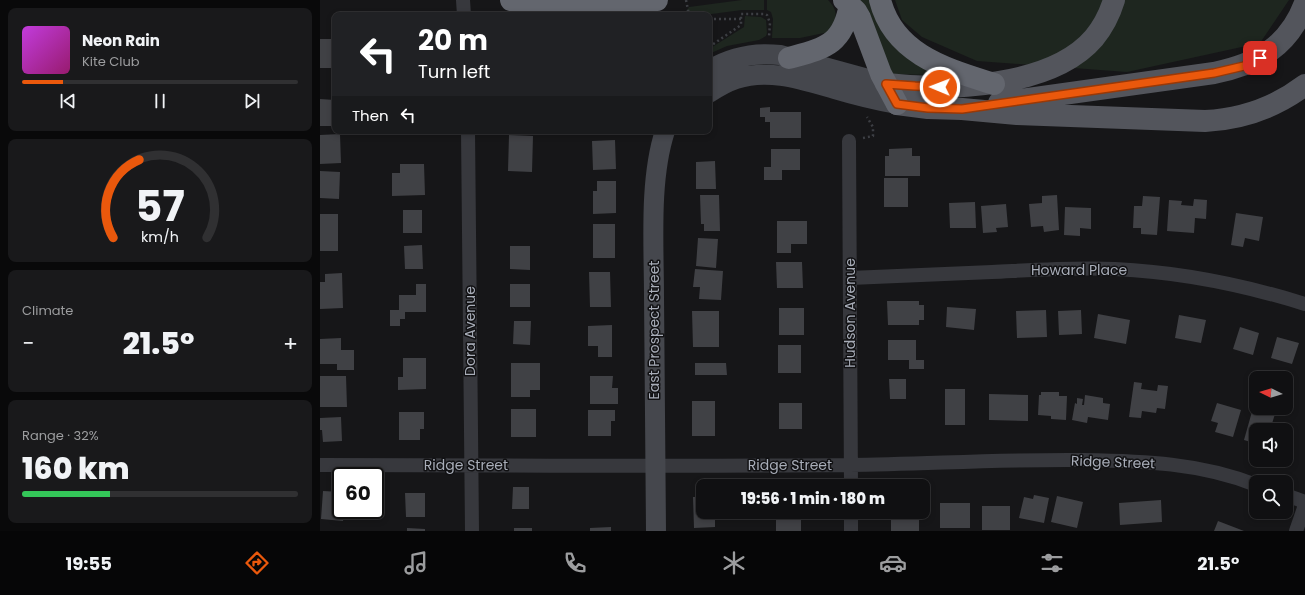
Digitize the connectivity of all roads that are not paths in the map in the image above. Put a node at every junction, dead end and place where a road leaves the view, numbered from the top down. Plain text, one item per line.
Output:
1 (463, 0) edge
2 (511, 0) edge
3 (657, 0) edge
4 (880, 0) edge
5 (1114, 0) edge
6 (847, 2) edge
7 (1305, 3) edge
8 (464, 12) edge
9 (789, 58) junction
10 (712, 69) edge
11 (886, 84) junction
12 (994, 84) junction
13 (1305, 85) edge
14 (712, 91) edge
15 (897, 104) junction
16 (962, 109) junction
17 (468, 134) edge
18 (664, 134) edge
19 (849, 141) road end
20 (850, 278) junction
21 (1305, 304) edge
22 (320, 465) edge
23 (472, 465) junction
24 (851, 465) junction
25 (655, 466) junction
26 (850, 479) edge
27 (1249, 483) edge
28 (1293, 498) edge
29 (1305, 502) edge
30 (1305, 505) edge
31 (851, 519) edge
32 (472, 531) edge
33 (656, 531) edge
34 (851, 531) edge
35 (1296, 531) edge

1 - 8 street
2 - 3 highway
4 - 12 highway
5 - 12 main road
6 - 9 highway
6 - 11 highway
7 - 16 main road
9 - 10 street
9 - 11 street
11 - 12 main road
11 - 15 highway
13 - 16 main road
14 - 15 street
15 - 16 main road
17 - 23 street, Dora Avenue
18 - 25 street, East Prospect Street
19 - 20 street, Hudson Avenue
20 - 21 street, Howard Place
20 - 24 street, Hudson Avenue
22 - 23 street, Ridge Street
23 - 25 street, Ridge Street
23 - 32 street, Dora Avenue
24 - 25 street, Ridge Street
24 - 26 street, Hudson Avenue
24 - 27 street, Ridge Street
25 - 33 street, East Prospect Street
28 - 29 street
30 - 35 street
31 - 34 street

